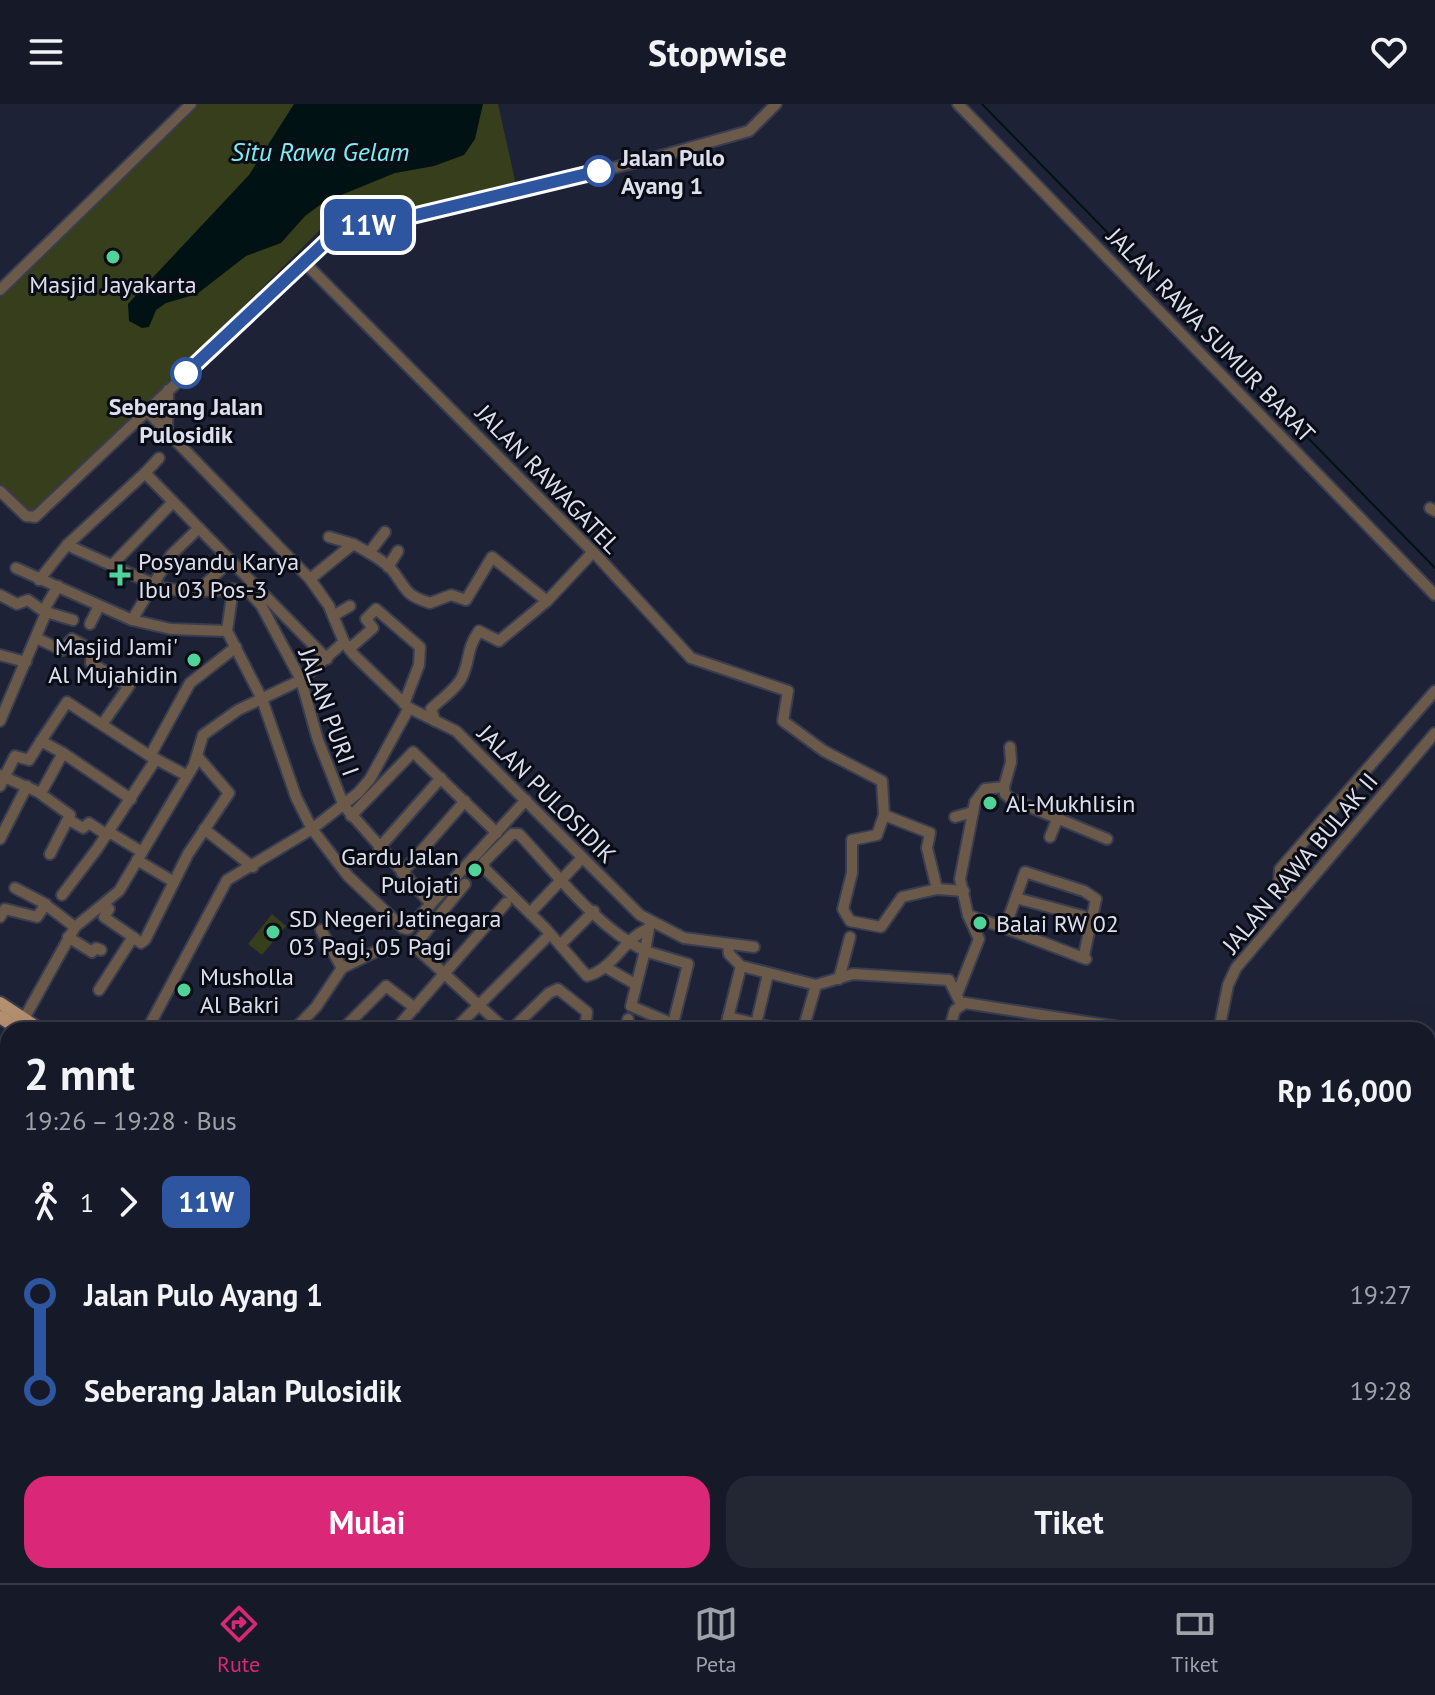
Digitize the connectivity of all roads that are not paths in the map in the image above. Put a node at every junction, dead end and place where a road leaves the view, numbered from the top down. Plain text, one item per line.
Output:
1 (191, 104) edge
2 (776, 104) edge
3 (958, 104) edge
4 (303, 261) junction
5 (0, 290) edge
6 (168, 390) junction
7 (147, 411) junction
8 (167, 432) junction
9 (159, 458) dead end
10 (145, 473) junction
11 (0, 491) edge
12 (173, 502) junction
13 (199, 528) junction
14 (385, 532) dead end
15 (329, 537) dead end
16 (353, 544) junction
17 (67, 545) junction
18 (398, 551) dead end
19 (593, 552) junction
20 (369, 553) junction
21 (230, 561) junction
22 (112, 565) junction
23 (388, 567) junction
24 (16, 568) dead end
25 (310, 579) junction
26 (39, 580) junction
27 (150, 584) junction
28 (58, 586) junction
29 (200, 589) junction
30 (233, 589) junction
31 (253, 590) junction
32 (0, 595) edge
33 (1435, 595) edge
34 (547, 601) junction
35 (99, 606) junction
36 (275, 606) junction
37 (350, 606) dead end
38 (45, 610) junction
39 (266, 614) junction
40 (333, 616) junction
41 (73, 620) dead end
42 (132, 620) junction
43 (90, 624) dead end
44 (227, 631) junction
45 (36, 638) junction
46 (347, 646) junction
47 (236, 647) junction
48 (0, 655) edge
49 (327, 659) junction
50 (26, 662) junction
51 (301, 680) junction
52 (1435, 691) edge
53 (262, 699) junction
54 (406, 706) junction
55 (0, 721) edge
56 (435, 721) junction
57 (103, 723) junction
58 (1435, 733) edge
59 (41, 741) junction
60 (1010, 747) dead end
61 (63, 753) junction
62 (198, 757) junction
63 (153, 758) junction
64 (186, 775) junction
65 (441, 778) junction
66 (2, 779) edge
67 (27, 786) junction
68 (1004, 787) junction
69 (41, 793) junction
70 (131, 799) junction
71 (526, 800) junction
72 (465, 801) junction
73 (344, 806) junction
74 (973, 812) junction
75 (884, 815) junction
76 (351, 816) junction
77 (955, 817) dead end
78 (69, 820) junction
79 (1057, 820) junction
80 (204, 829) junction
81 (312, 829) junction
82 (497, 833) junction
83 (108, 834) junction
84 (1050, 837) dead end
85 (0, 839) edge
86 (1107, 839) dead end
87 (379, 848) junction
88 (50, 854) dead end
89 (140, 856) junction
90 (582, 858) junction
91 (253, 867) junction
92 (402, 873) junction
93 (563, 879) junction
94 (174, 882) junction
95 (465, 884) dead end
96 (15, 888) dead end
97 (937, 889) junction
98 (964, 891) junction
99 (62, 895) dead end
100 (1016, 898) junction
101 (1293, 899) junction
102 (506, 903) dead end
103 (46, 904) junction
104 (431, 904) junction
105 (105, 905) junction
106 (594, 911) junction
107 (530, 913) junction
108 (968, 915) junction
109 (1083, 916) dead end
110 (0, 917) edge
111 (649, 926) junction
112 (75, 927) junction
113 (1005, 928) junction
114 (321, 930) dead end
115 (68, 937) junction
116 (133, 937) junction
117 (850, 937) dead end
118 (545, 939) dead end
119 (631, 944) junction
120 (560, 945) junction
121 (728, 945) junction
122 (754, 947) dead end
123 (101, 950) dead end
124 (392, 951) dead end
125 (645, 951) junction
126 (741, 966) junction
127 (605, 967) junction
128 (342, 968) junction
129 (768, 974) junction
130 (444, 975) junction
131 (839, 979) junction
132 (635, 984) junction
133 (816, 985) junction
134 (99, 990) dead end
135 (958, 992) junction
136 (0, 1003) edge
137 (477, 1004) junction
138 (961, 1004) junction
139 (415, 1008) junction
140 (728, 1017) junction
141 (20, 1022) edge
142 (23, 1022) edge
143 (152, 1022) edge
144 (302, 1022) edge
145 (350, 1022) edge
146 (402, 1022) edge
147 (461, 1022) edge
148 (499, 1022) edge
149 (518, 1022) edge
150 (586, 1022) edge
151 (668, 1022) edge
152 (674, 1022) edge
153 (727, 1022) edge
154 (748, 1022) edge
155 (756, 1022) edge
156 (805, 1022) edge
157 (951, 1022) edge
158 (1094, 1022) edge
159 (1221, 1022) edge

1 - 5 street
2 - 4 street
3 - 33 street, JALAN RAWA SUMUR BARAT
4 - 6 street
4 - 19 street, JALAN RAWAGATEL
6 - 7 street
6 - 8 street
7 - 8 street, JALAN PULOSIDIK
7 - 11 street
8 - 25 street, JALAN PULOSIDIK
9 - 10 street
10 - 12 street
10 - 17 street
12 - 13 street
12 - 22 street
13 - 21 street
13 - 27 street
14 - 20 street
15 - 16 street
16 - 20 street
16 - 25 street
17 - 22 street
17 - 26 street
18 - 23 street
19 - 34 street
19 - 75 street, JALAN RAWAGATEL
20 - 23 street
21 - 29 street
21 - 31 street
22 - 27 street
23 - 34 street
24 - 26 street
25 - 40 street, JALAN PULOSIDIK
26 - 28 street
27 - 29 street
27 - 42 street
28 - 35 street
28 - 38 street
29 - 30 street
30 - 31 street
30 - 44 street
31 - 36 street
31 - 39 street, JALAN PURI I
32 - 38 street
34 - 56 street
35 - 42 street
35 - 43 street
36 - 39 street
36 - 49 street
37 - 40 street
38 - 41 street
38 - 45 street
39 - 51 street, JALAN PURI I
40 - 46 street, JALAN PULOSIDIK
42 - 44 street
44 - 47 street
45 - 50 street
45 - 57 street
46 - 49 street
46 - 54 street, JALAN PULOSIDIK
46 - 54 street
47 - 53 street
47 - 63 street
48 - 50 street
49 - 51 street
50 - 55 street
51 - 53 street
51 - 73 street, JALAN PURI I
52 - 101 street
53 - 62 street
53 - 81 street
54 - 56 street, JALAN PULOSIDIK
54 - 73 street
56 - 71 street, JALAN PULOSIDIK
57 - 59 street
57 - 63 street
58 - 101 street, JALAN RAWA BULAK II
59 - 61 street
59 - 66 street
60 - 68 street
61 - 69 street
61 - 70 street
62 - 64 street
62 - 80 street
63 - 64 street
63 - 70 street
64 - 89 street
65 - 72 street, JALAN PURI I
65 - 76 street, JALAN PURI I
65 - 87 street
66 - 67 street
67 - 69 street
67 - 85 street
68 - 74 street
68 - 79 street
69 - 78 street
70 - 83 street
71 - 82 street
71 - 90 street, JALAN PULOSIDIK
72 - 82 street, JALAN PURI I
72 - 92 street
73 - 76 street, JALAN PURI I
73 - 81 street
74 - 77 street
74 - 98 street
75 - 97 street
75 - 97 street
76 - 87 street, JALAN PURI I
78 - 83 street
78 - 88 street
79 - 84 street
79 - 86 street
80 - 91 street
80 - 94 street
81 - 91 street
81 - 104 street
82 - 104 street
83 - 89 street
83 - 99 street
87 - 92 street, JALAN PURI I
89 - 94 street
89 - 105 street
90 - 93 street
90 - 111 street, JALAN PULOSIDIK
91 - 143 street
92 - 104 street, JALAN PURI I
93 - 106 street
93 - 107 street
93 - 107 street
94 - 116 street
95 - 130 street
96 - 103 street
97 - 98 street
98 - 108 street
100 - 109 street
100 - 113 street
100 - 113 street
101 - 159 street, JALAN RAWA BULAK II
102 - 130 street
103 - 110 street
103 - 112 street
105 - 112 street
105 - 116 street
106 - 119 street
106 - 120 street
107 - 120 street
108 - 113 street
108 - 135 street
111 - 119 street
111 - 121 street, JALAN PULOSIDIK
111 - 125 street
112 - 115 street
114 - 128 street
115 - 123 street
115 - 142 street
116 - 134 street
117 - 131 street
118 - 137 street
119 - 125 street
119 - 127 street
120 - 127 street
121 - 122 street, JALAN PULOSIDIK
121 - 126 street
124 - 128 street
125 - 132 street
125 - 152 street
126 - 129 street
126 - 140 street
127 - 132 street
128 - 144 street
129 - 133 street
129 - 155 street
130 - 137 street
130 - 139 street
131 - 133 street
131 - 135 street
132 - 151 street
133 - 156 street
135 - 138 street
136 - 141 main road
137 - 147 street
137 - 148 street
138 - 157 street
138 - 158 street
139 - 145 street
139 - 146 street
140 - 153 street
140 - 154 street
149 - 150 street

